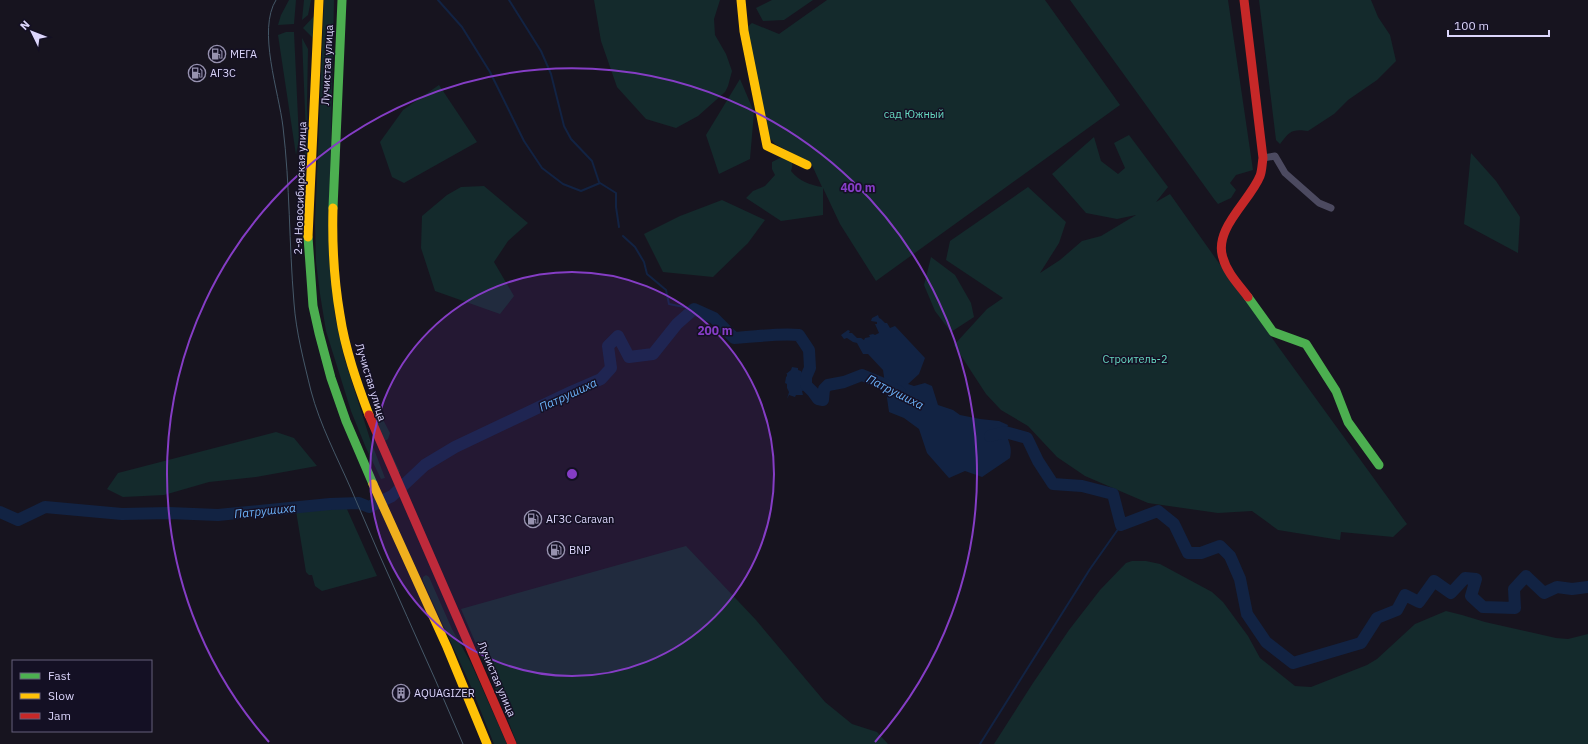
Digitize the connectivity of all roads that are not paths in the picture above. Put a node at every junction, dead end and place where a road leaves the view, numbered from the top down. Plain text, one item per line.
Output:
1 (319, 0) edge
2 (337, 0) edge
3 (342, 0) edge
4 (741, 0) edge
5 (1244, 0) edge
6 (340, 38) junction
7 (1263, 158) junction
8 (807, 165) dead end
9 (1331, 208) dead end
10 (1379, 465) dead end
11 (487, 744) edge
12 (512, 744) edge

1 - 11 main road, 2-я Новосибирская улица
2 - 6 main road
3 - 6 main road, Лучистая улица
4 - 8 main road
5 - 7 main road
6 - 12 main road, Лучистая улица
7 - 9 street
7 - 10 main road

